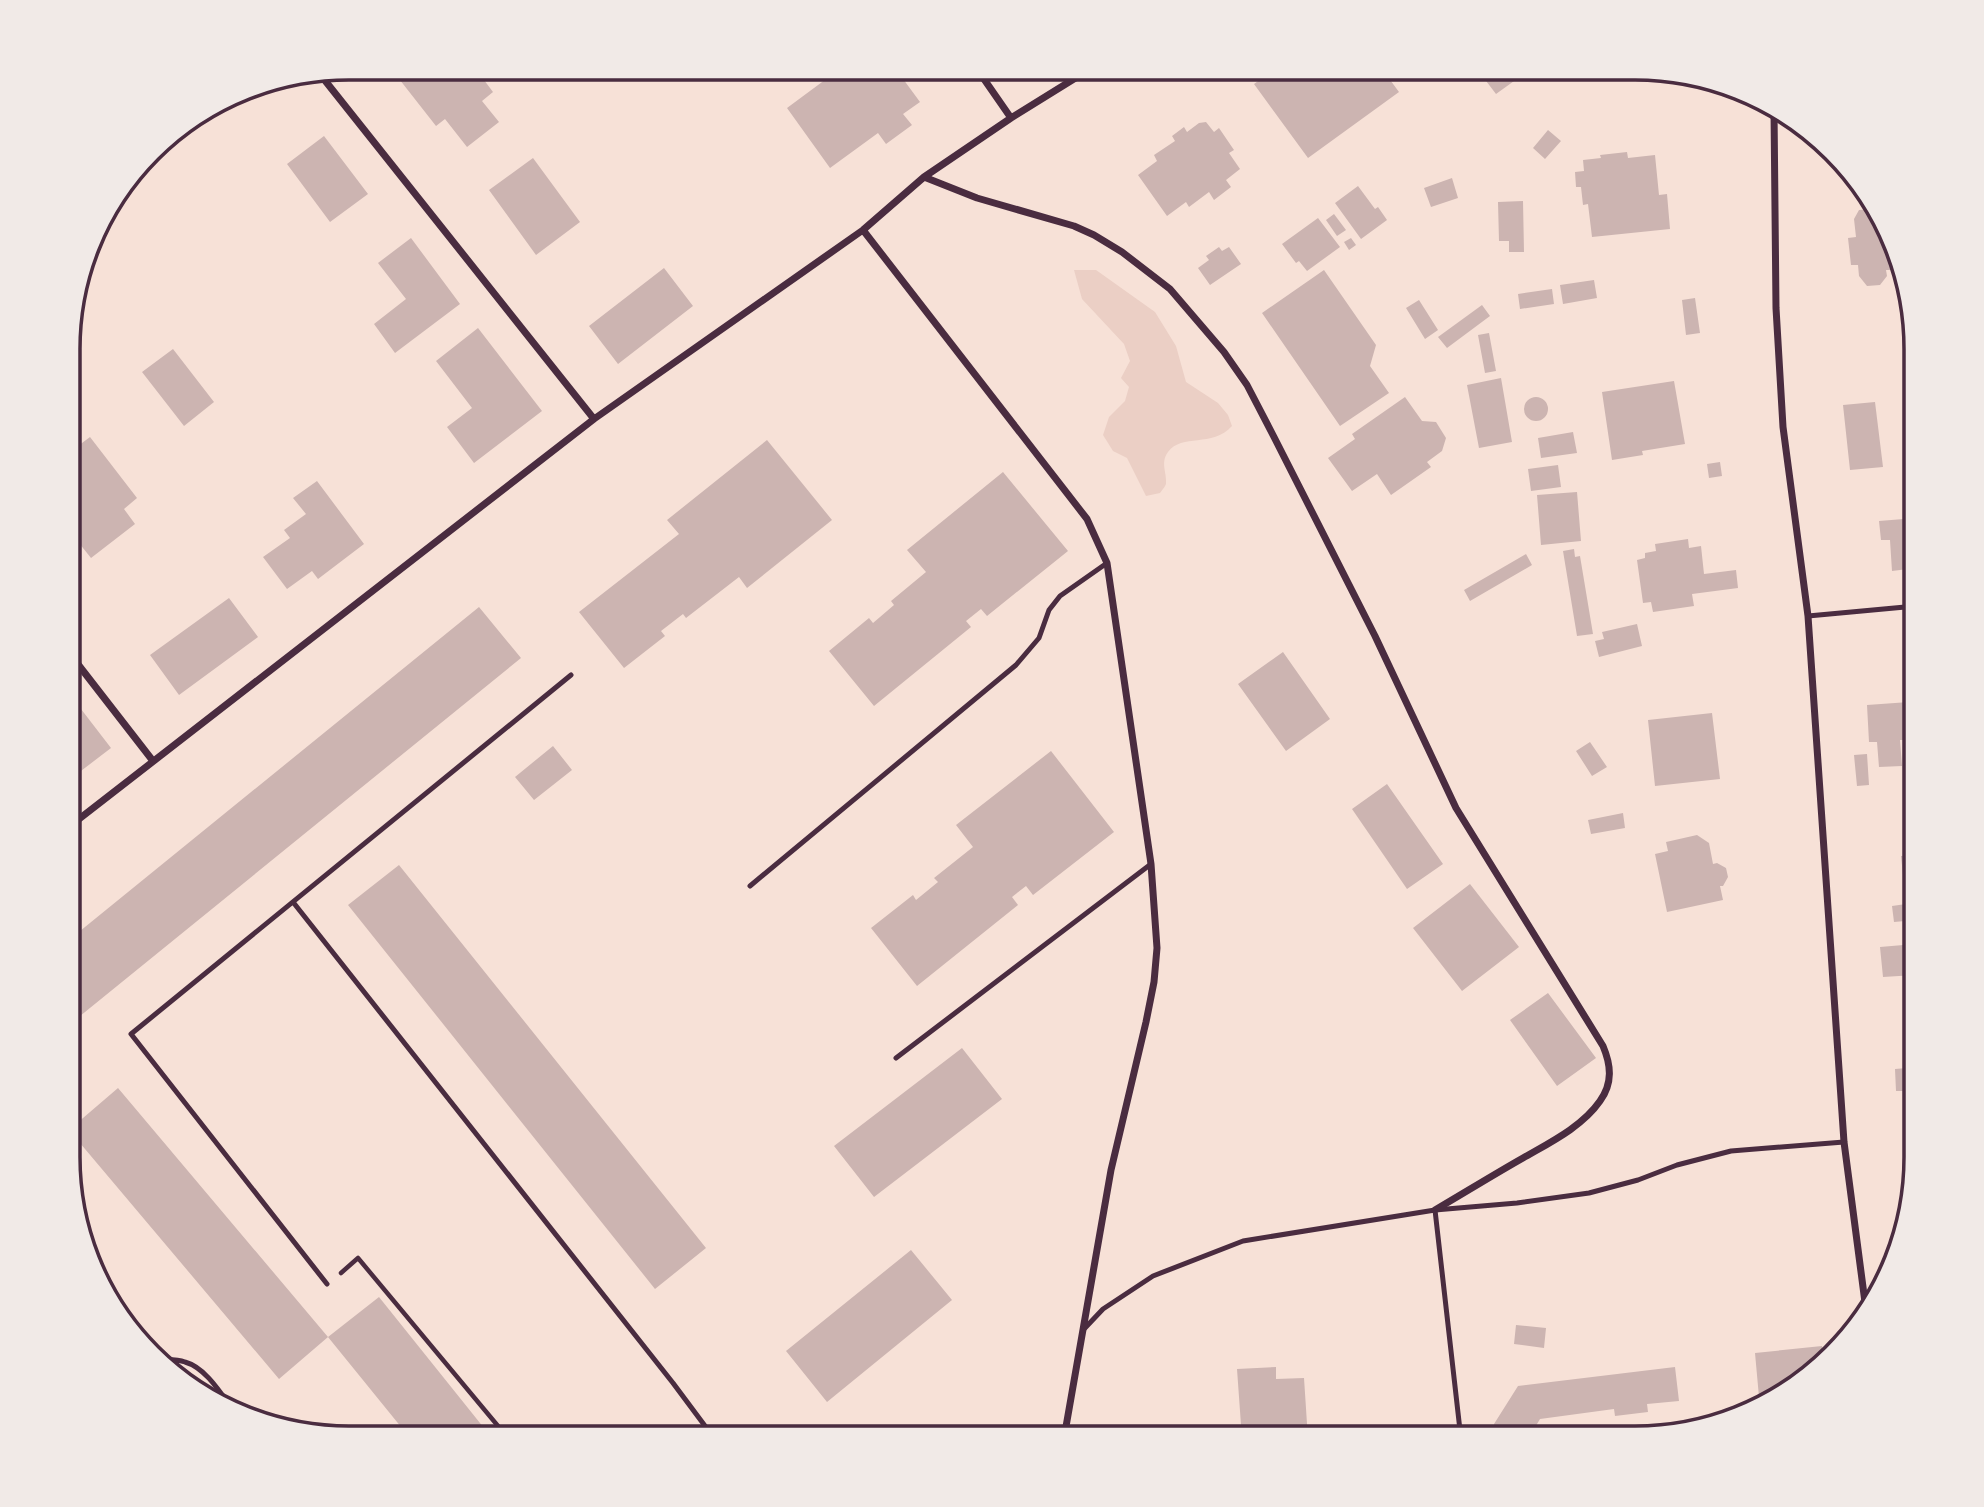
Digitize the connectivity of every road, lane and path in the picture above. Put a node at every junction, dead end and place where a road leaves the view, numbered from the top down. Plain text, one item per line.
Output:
1 (985, 80) edge
2 (1072, 80) edge
3 (326, 82) edge
4 (1011, 118) junction
5 (1774, 120) edge
6 (923, 177) junction
7 (863, 230) junction
8 (594, 419) junction
9 (1107, 563) junction
10 (1904, 607) edge
11 (1808, 616) junction
12 (80, 667) edge
13 (570, 675) dead end
14 (153, 761) junction
15 (80, 818) edge
16 (1151, 864) junction
17 (750, 886) dead end
18 (293, 902) junction
19 (896, 1058) dead end
20 (1844, 1142) junction
21 (1435, 1210) junction
22 (327, 1284) joint
23 (1864, 1297) edge
24 (1084, 1329) junction
25 (171, 1359) edge
26 (217, 1391) edge
27 (498, 1426) edge
28 (705, 1426) edge
29 (1066, 1426) edge
30 (1460, 1426) edge

1 - 4 street
2 - 4 street
3 - 8 street
4 - 6 street
5 - 11 street
6 - 7 street
6 - 21 street
7 - 8 street
7 - 9 street
8 - 14 street
9 - 16 street
9 - 17 lane
10 - 11 lane
11 - 20 street
12 - 14 street
13 - 18 lane
14 - 15 street
16 - 19 lane
16 - 24 street
18 - 22 lane
18 - 28 lane
20 - 21 lane
20 - 23 street
21 - 24 lane
21 - 30 lane
22 - 27 path
24 - 29 street
25 - 26 lane

